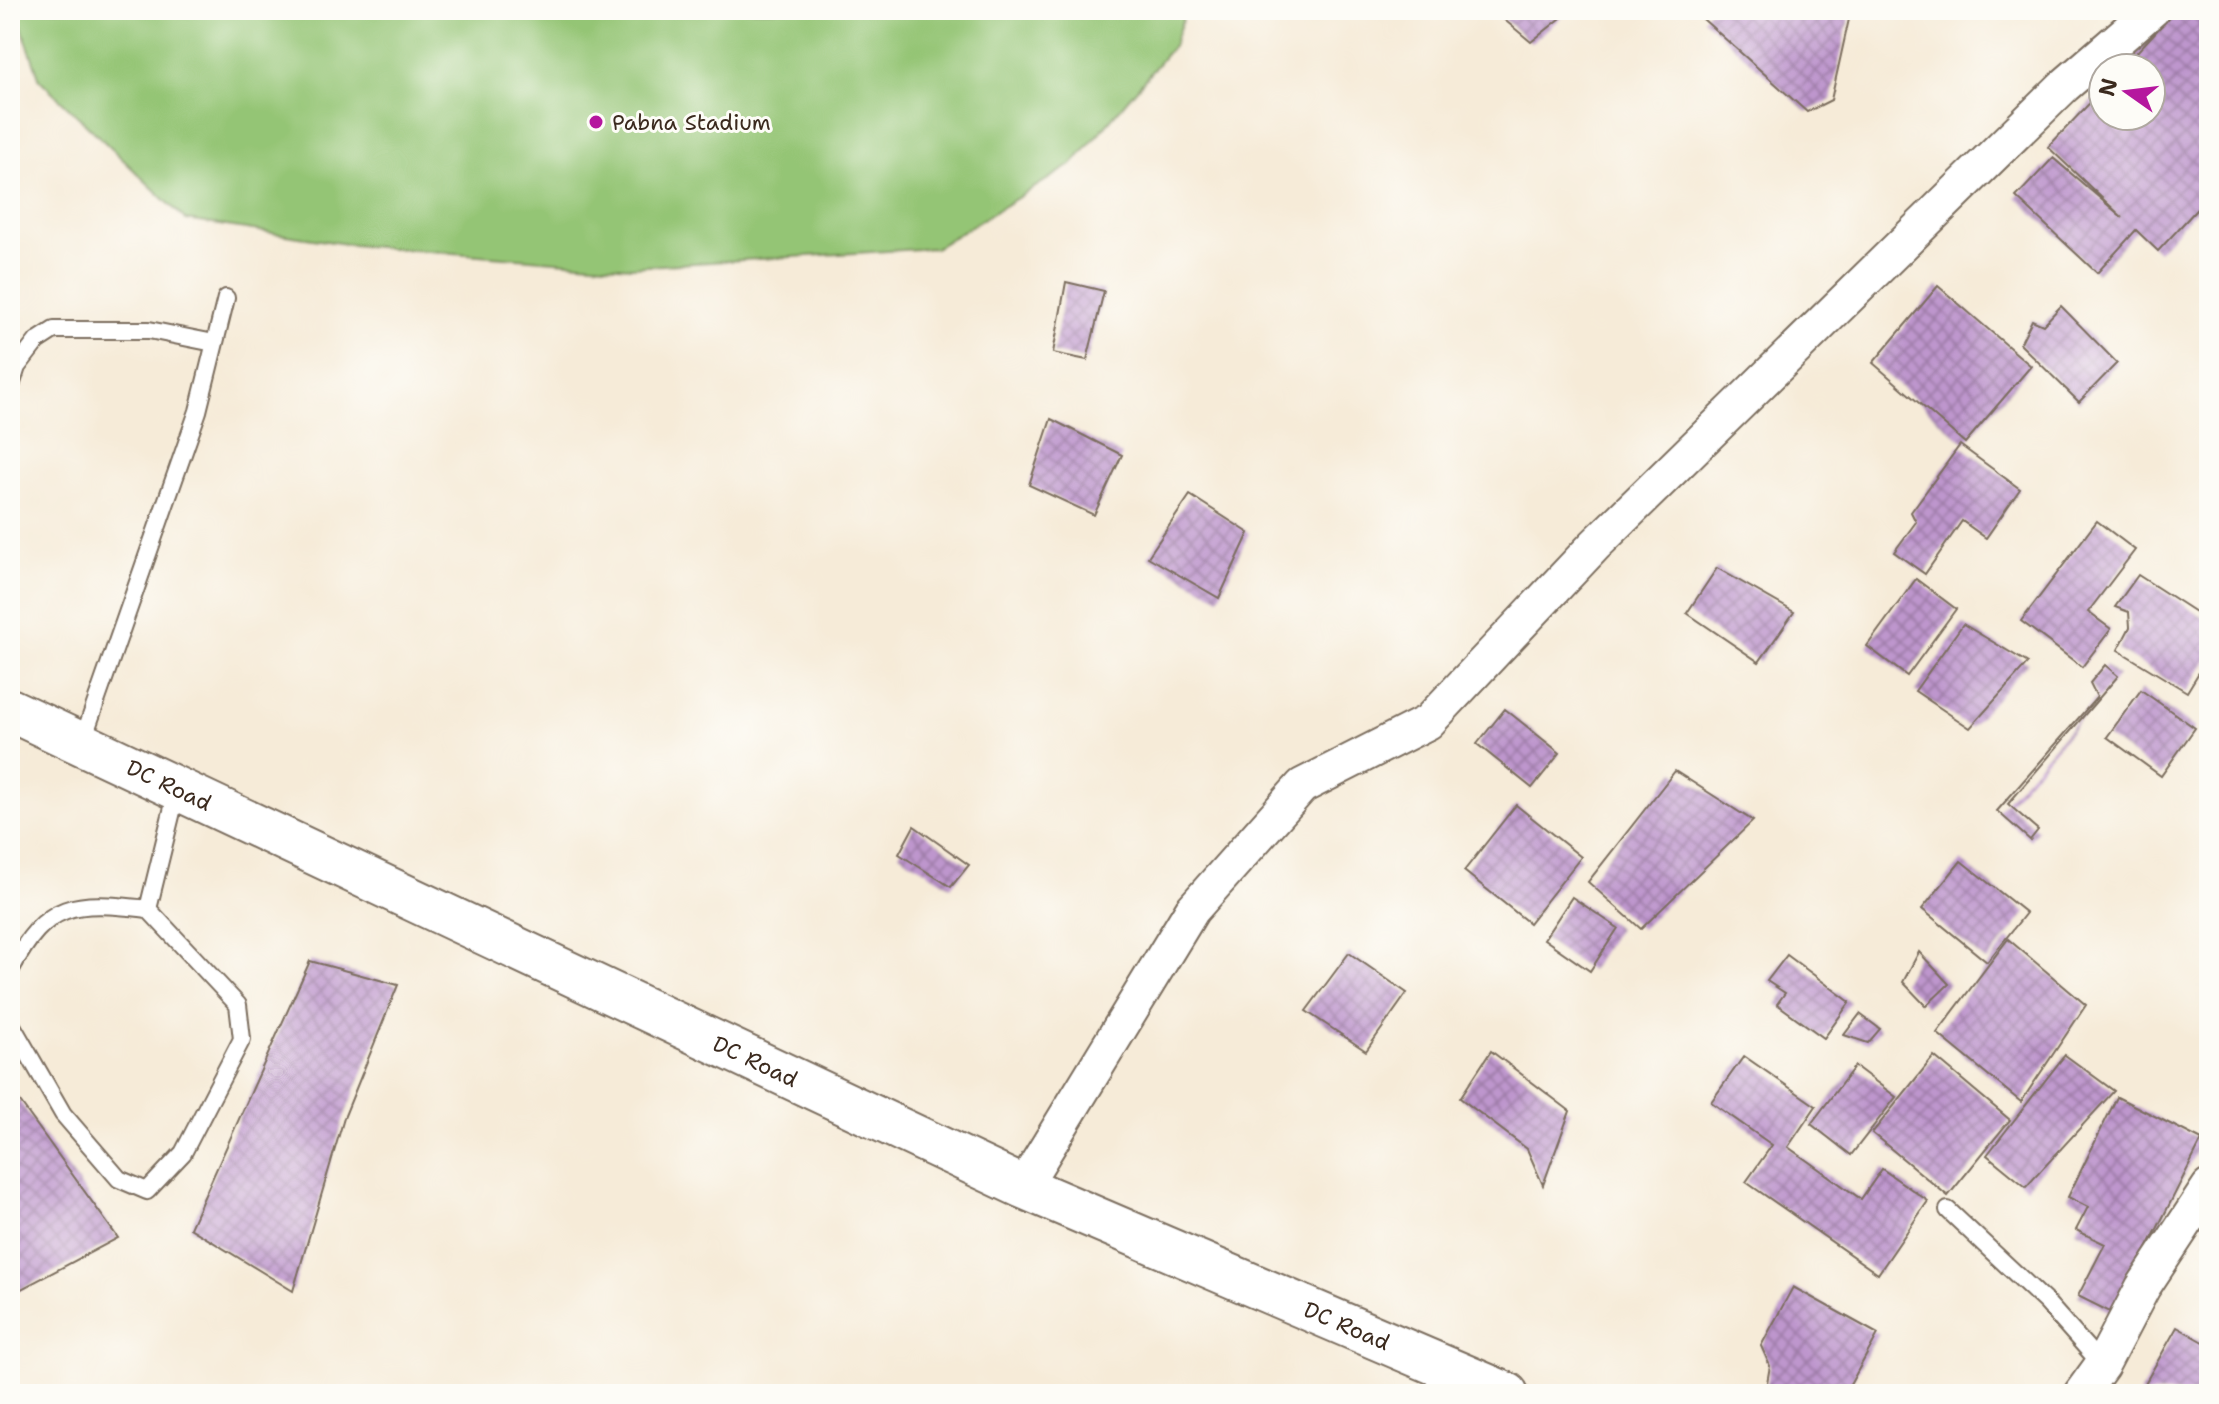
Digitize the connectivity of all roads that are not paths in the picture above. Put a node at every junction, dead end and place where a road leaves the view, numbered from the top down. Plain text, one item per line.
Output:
1 (2152, 10) edge
2 (226, 298) dead end
3 (214, 343) junction
4 (10, 389) edge
5 (10, 710) edge
6 (82, 744) junction
7 (177, 789) junction
8 (148, 909) junction
9 (10, 971) edge
10 (10, 1022) edge
11 (1023, 1187) junction
12 (2209, 1187) edge
13 (1948, 1210) dead end
14 (2102, 1365) junction
15 (1507, 1394) edge
16 (2081, 1394) edge

1 - 11 street
2 - 3 lane
3 - 4 lane
3 - 6 lane
5 - 6 street, DC Road
6 - 7 street, DC Road
7 - 8 lane
7 - 11 street, DC Road
8 - 9 lane
8 - 10 lane
11 - 15 street, DC Road
12 - 14 street
13 - 14 lane
14 - 16 street

